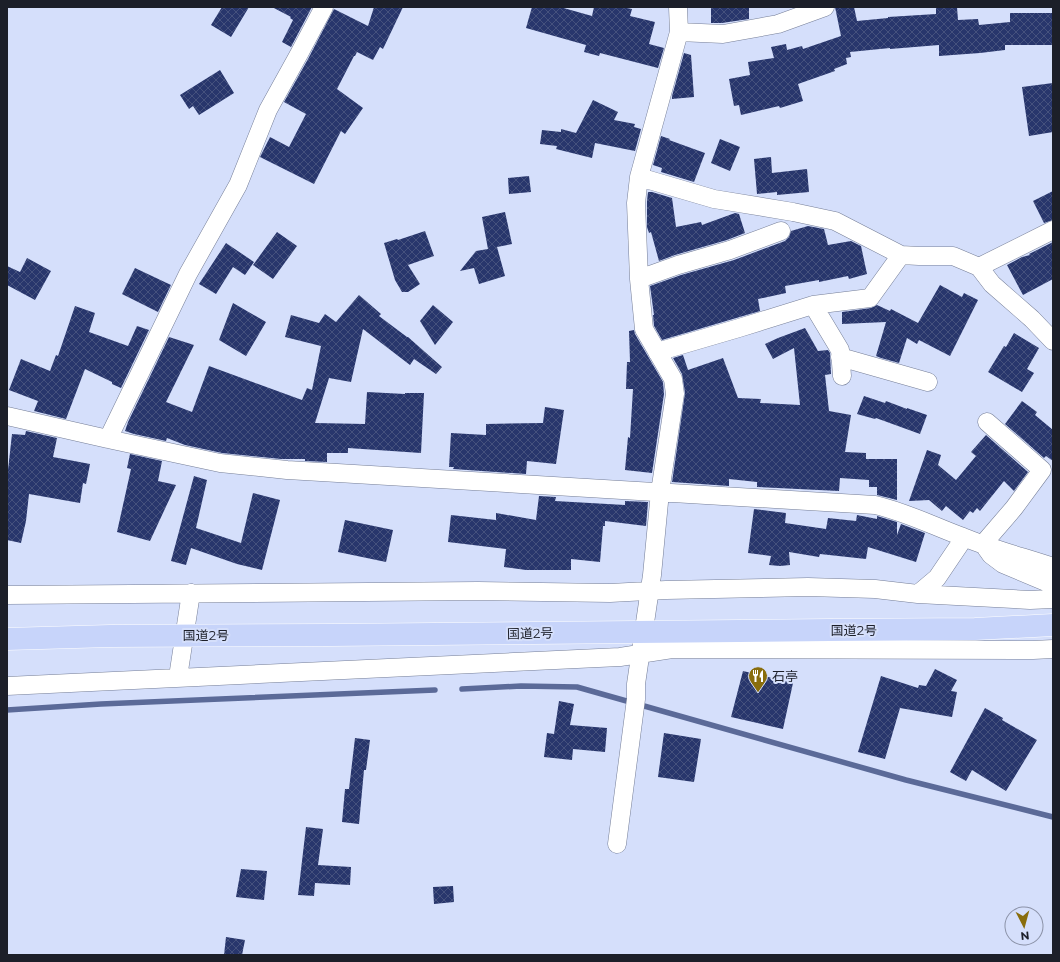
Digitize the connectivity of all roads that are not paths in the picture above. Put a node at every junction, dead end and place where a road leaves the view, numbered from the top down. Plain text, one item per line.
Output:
1 (324, 7) edge
2 (678, 7) edge
3 (825, 7) edge
4 (679, 32) junction
5 (639, 177) junction
6 (1053, 230) edge
7 (781, 231) dead end
8 (901, 255) junction
9 (979, 267) junction
10 (639, 279) junction
11 (813, 305) junction
12 (1053, 341) edge
13 (657, 352) junction
14 (840, 357) junction
15 (842, 376) dead end
16 (928, 382) dead end
17 (7, 416) edge
18 (987, 422) dead end
19 (108, 439) junction
20 (660, 492) junction
21 (964, 538) junction
22 (983, 544) junction
23 (1053, 567) edge
24 (1053, 585) edge
25 (649, 591) junction
26 (191, 594) junction
27 (918, 594) junction
28 (7, 595) edge
29 (1053, 599) edge
30 (1053, 625) edge
31 (7, 639) edge
32 (1053, 649) edge
33 (640, 654) junction
34 (178, 677) junction
35 (7, 686) edge
36 (617, 844) dead end

1 - 19 street
2 - 4 street
3 - 4 street
4 - 5 street
5 - 8 street
5 - 10 street
6 - 9 street
7 - 10 street
8 - 9 street
8 - 11 street
9 - 12 street
10 - 13 street
11 - 13 street
11 - 14 street
13 - 20 street
14 - 15 street
14 - 16 street
17 - 19 street
18 - 22 street
19 - 20 street
20 - 21 street
20 - 25 street
21 - 22 street
21 - 27 street
22 - 23 street
22 - 24 street
25 - 26 street
25 - 27 street
25 - 33 street
26 - 28 street
26 - 34 street
27 - 29 street
30 - 31 highway, 国道2号, bridge
32 - 33 street
33 - 34 street
33 - 36 street
34 - 35 street

